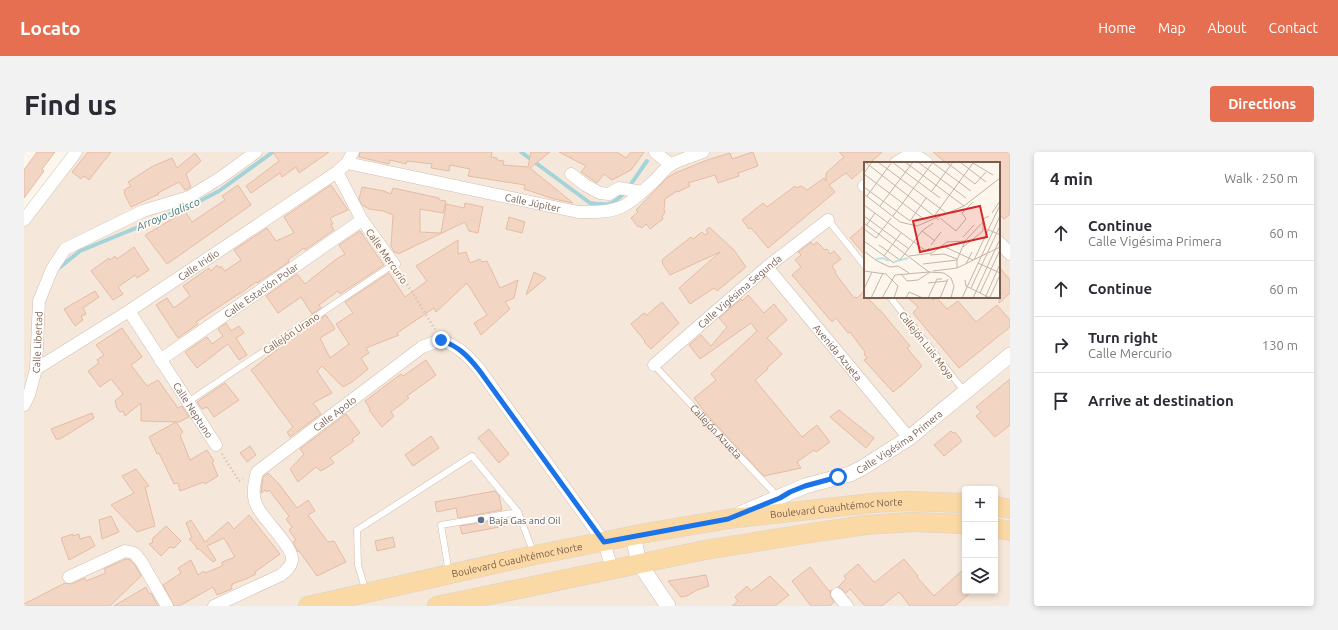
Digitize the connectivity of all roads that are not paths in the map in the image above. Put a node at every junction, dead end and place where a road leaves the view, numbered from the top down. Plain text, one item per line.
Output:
1 (76, 152) edge
2 (256, 152) edge
3 (353, 152) edge
4 (655, 152) edge
5 (704, 152) edge
6 (897, 162) edge
7 (926, 162) edge
8 (347, 163) junction
9 (671, 165) junction
10 (337, 172) junction
11 (571, 174) dead end
12 (638, 191) junction
13 (24, 220) edge
14 (362, 220) junction
15 (828, 220) joint
16 (1000, 243) edge
17 (1010, 254) edge
18 (394, 264) joint
19 (864, 265) edge
20 (767, 268) junction
21 (891, 298) edge
22 (129, 311) junction
23 (1010, 355) edge
24 (160, 360) junction
25 (654, 365) joint
26 (36, 369) junction
27 (965, 392) junction
28 (188, 402) junction
29 (24, 405) edge
30 (909, 438) junction
31 (216, 445) road end
32 (780, 498) junction
33 (962, 503) edge
34 (998, 507) edge
35 (1010, 509) edge
36 (518, 512) junction
37 (728, 519) junction
38 (962, 524) edge
39 (998, 529) edge
40 (1010, 531) edge
41 (634, 536) junction
42 (604, 542) junction
43 (535, 555) junction
44 (639, 564) junction
45 (612, 569) junction
46 (449, 574) junction
47 (69, 577) dead end
48 (366, 593) junction
49 (837, 594) dead end
50 (167, 606) edge
51 (214, 606) edge
52 (308, 606) edge
53 (437, 606) edge
54 (668, 606) edge
55 (847, 606) edge

1 - 13 street
2 - 26 street, Calle Libertad
3 - 8 street, Calle Iridio
4 - 9 street
5 - 9 street, Calle Júpiter
6 - 7 street
8 - 10 street, Calle Iridio
8 - 12 street, Calle Júpiter
9 - 12 street, Calle Júpiter
10 - 14 street, Calle Mercurio
10 - 22 street, Calle Iridio
11 - 12 street
14 - 18 street, Calle Mercurio
14 - 24 street, Calle Estación Polar
15 - 19 lane
15 - 20 street, Calle Vigésima Segunda
16 - 17 street
18 - 28 lane, Callejón Urano
20 - 25 street, Calle Vigésima Segunda
20 - 30 street, Avenida Azueta
21 - 27 lane, Callejón Luis Moya
22 - 24 street, Calle Neptuno
22 - 26 street, Calle Iridio
23 - 27 street, Calle Vigésima Primera
24 - 28 street, Calle Neptuno
25 - 32 lane, Callejón Azueta
26 - 29 street, Calle Libertad
27 - 30 street, Calle Vigésima Primera
28 - 31 street, Calle Neptuno
30 - 32 street, Calle Vigésima Primera
32 - 37 street, Calle Vigésima Primera
33 - 37 main road, Boulevard Cuauhtémoc Norte
34 - 35 main road
36 - 43 lane
36 - 46 lane
36 - 48 lane
37 - 41 main road, Boulevard Cuauhtémoc Norte
38 - 44 main road, Boulevard Cuauhtémoc Norte
39 - 40 main road
41 - 42 main road, Boulevard Cuauhtémoc Norte
41 - 44 street
42 - 43 main road, Boulevard Cuauhtémoc Norte
42 - 45 street
42 - 51 street, Calle Apolo
43 - 46 main road, Boulevard Cuauhtémoc Norte
44 - 45 main road, Boulevard Cuauhtémoc Norte
44 - 54 street
45 - 53 main road, Boulevard Cuauhtémoc Norte
46 - 48 main road, Boulevard Cuauhtémoc Norte
47 - 50 street
48 - 52 main road, Boulevard Cuauhtémoc Norte
49 - 55 street

